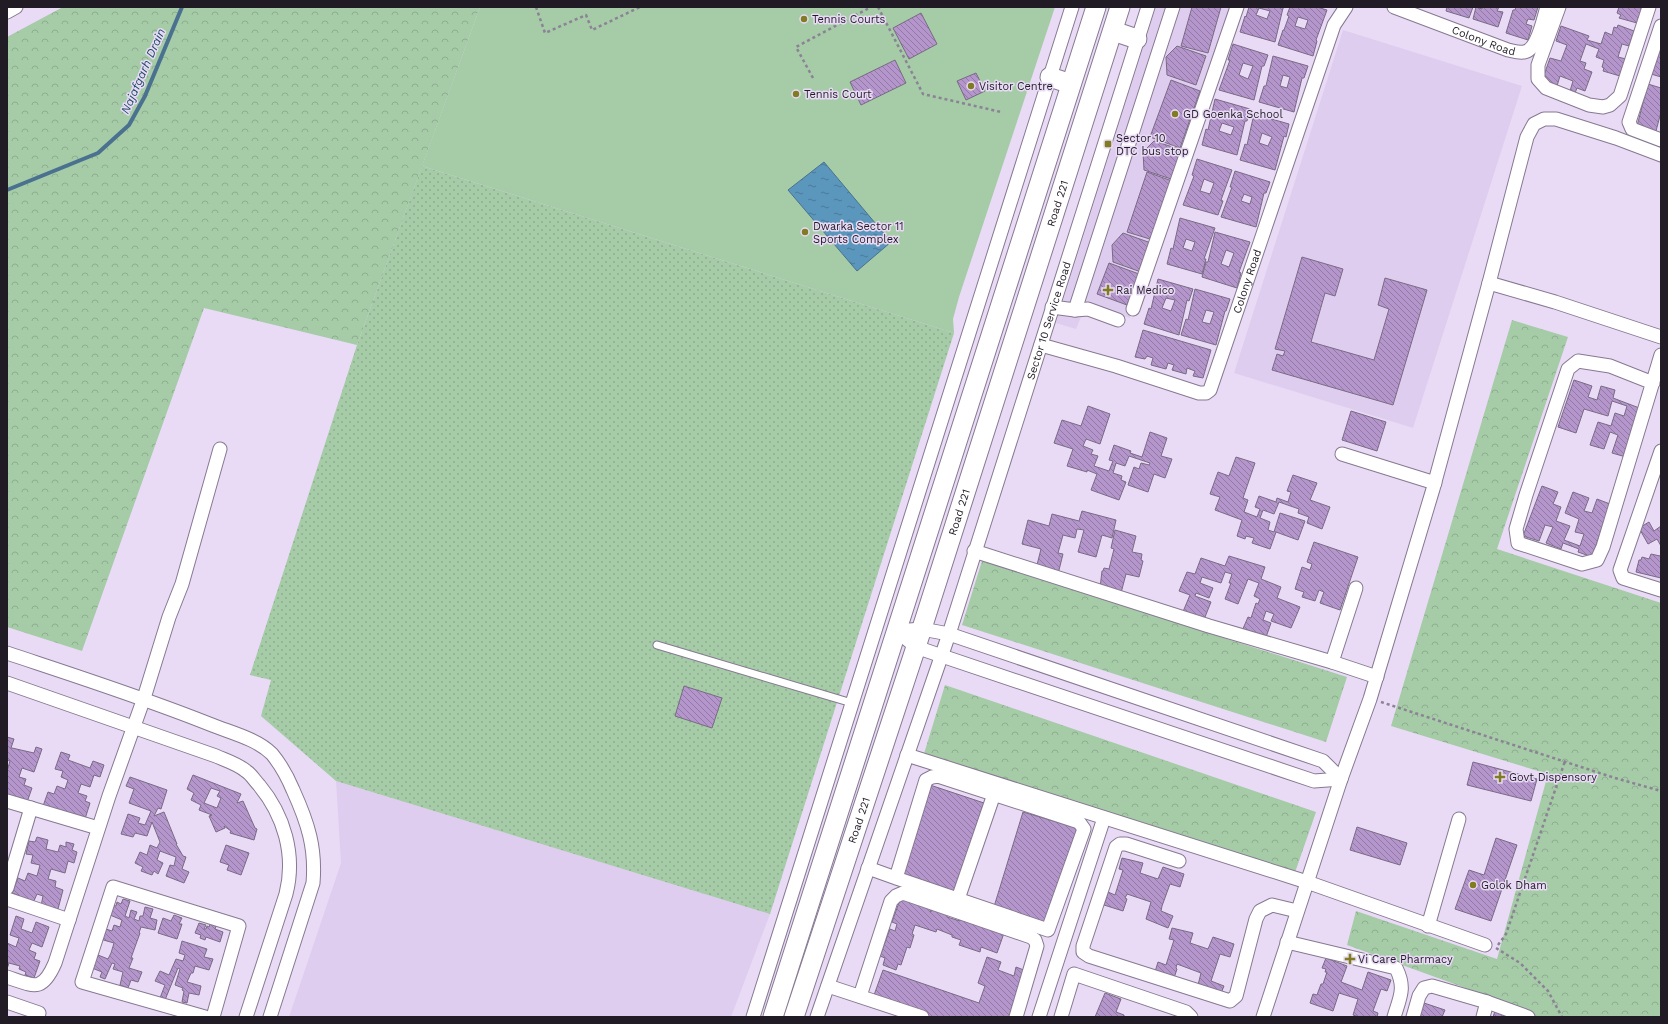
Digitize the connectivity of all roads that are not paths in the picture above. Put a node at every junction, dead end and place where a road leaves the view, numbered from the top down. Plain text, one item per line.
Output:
1 (16, 7) edge
2 (1072, 7) edge
3 (1096, 7) edge
4 (1120, 7) edge
5 (1148, 7) edge
6 (1173, 7) edge
7 (1237, 7) edge
8 (1346, 7) edge
9 (1394, 7) edge
10 (1547, 7) edge
11 (1559, 7) edge
12 (1649, 7) edge
13 (7, 12) edge
14 (1661, 26) edge
15 (1113, 31) junction
16 (1137, 39) junction
17 (1050, 77) junction
18 (1071, 84) junction
19 (1661, 140) edge
20 (1661, 154) edge
21 (1489, 283) junction
22 (1052, 307) junction
23 (1134, 309) dead end
24 (1075, 310) junction
25 (1118, 320) dead end
26 (1661, 337) edge
27 (1040, 345) junction
28 (1661, 355) edge
29 (1653, 383) junction
30 (220, 449) dead end
31 (1661, 451) edge
32 (1342, 454) dead end
33 (1434, 483) junction
34 (974, 551) junction
35 (1356, 588) dead end
36 (1661, 590) edge
37 (922, 629) junction
38 (897, 631) junction
39 (949, 634) junction
40 (657, 645) dead end
41 (916, 648) junction
42 (7, 653) edge
43 (942, 656) junction
44 (1332, 662) junction
45 (1377, 677) junction
46 (8, 687) edge
47 (144, 698) junction
48 (852, 703) junction
49 (133, 727) junction
50 (907, 756) junction
51 (1341, 779) junction
52 (994, 794) junction
53 (7, 801) edge
54 (31, 808) junction
55 (1104, 818) junction
56 (1459, 819) dead end
57 (98, 828) junction
58 (1179, 861) dead end
59 (868, 868) junction
60 (896, 878) junction
61 (1307, 882) junction
62 (7, 888) edge
63 (7, 899) edge
64 (958, 899) junction
65 (1297, 911) junction
66 (69, 920) junction
67 (1428, 926) junction
68 (1048, 930) junction
69 (1066, 934) junction
70 (1287, 942) junction
71 (1490, 946) road end
72 (7, 977) edge
73 (828, 986) junction
74 (860, 996) junction
75 (7, 1002) edge
76 (1488, 1002) junction
77 (38, 1017) edge
78 (205, 1017) edge
79 (213, 1017) edge
80 (246, 1017) edge
81 (270, 1017) edge
82 (753, 1017) edge
83 (773, 1017) edge
84 (794, 1017) edge
85 (817, 1017) edge
86 (922, 1017) edge
87 (1016, 1017) edge
88 (1039, 1017) edge
89 (1060, 1017) edge
90 (1191, 1017) edge
91 (1263, 1017) edge
92 (1394, 1017) edge
93 (1412, 1017) edge
94 (1483, 1017) edge
95 (1528, 1017) edge

1 - 13 street
2 - 17 street
3 - 18 main road, Road 221
4 - 15 main road, Road 221
5 - 16 street, Sector 10 Service Road
6 - 24 street
7 - 23 street
8 - 27 street, Colony Road
9 - 10 street, Colony Road
11 - 12 street
14 - 19 street
15 - 16 main road
15 - 37 main road, Road 221
16 - 22 street, Sector 10 Service Road
17 - 18 main road
17 - 48 street
18 - 38 main road, Road 221
20 - 21 street
21 - 26 street
21 - 33 street
22 - 24 street
22 - 27 street, Sector 10 Service Road
24 - 25 street
27 - 34 street, Sector 10 Service Road
28 - 29 street
29 - 29 street
30 - 47 street
31 - 36 street
32 - 33 street
33 - 45 street
34 - 39 street, Sector 10 Service Road
34 - 44 street
35 - 44 street
37 - 38 street
37 - 39 street
37 - 41 main road, Road 221
38 - 41 street
38 - 83 main road, Road 221
39 - 43 street, Sector 10 Service Road
39 - 51 street
40 - 48 lane
41 - 43 street
41 - 84 main road, Road 221
42 - 47 street
43 - 50 street, Sector 10 Service Road
43 - 51 street
44 - 45 street
45 - 51 street
46 - 49 street
47 - 49 street
47 - 81 street
48 - 82 street
49 - 57 street
49 - 80 street
50 - 55 street
50 - 59 street, Sector 10 Service Road
51 - 61 street
52 - 60 street
52 - 64 street
52 - 68 street
53 - 54 street
54 - 57 street
54 - 62 street
55 - 61 street
55 - 69 street
56 - 67 street
57 - 66 street
58 - 65 street
59 - 60 street
59 - 73 street, Sector 10 Service Road
60 - 64 street
61 - 65 street
61 - 67 street
63 - 66 street
64 - 68 street
65 - 70 street
66 - 72 street
67 - 71 street
68 - 69 street
69 - 88 street
70 - 91 street
70 - 92 street
73 - 74 street
73 - 85 street, Sector 10 Service Road
74 - 86 street
74 - 87 street
75 - 77 street
76 - 93 street
76 - 94 street
76 - 95 street
78 - 79 street
89 - 90 street

